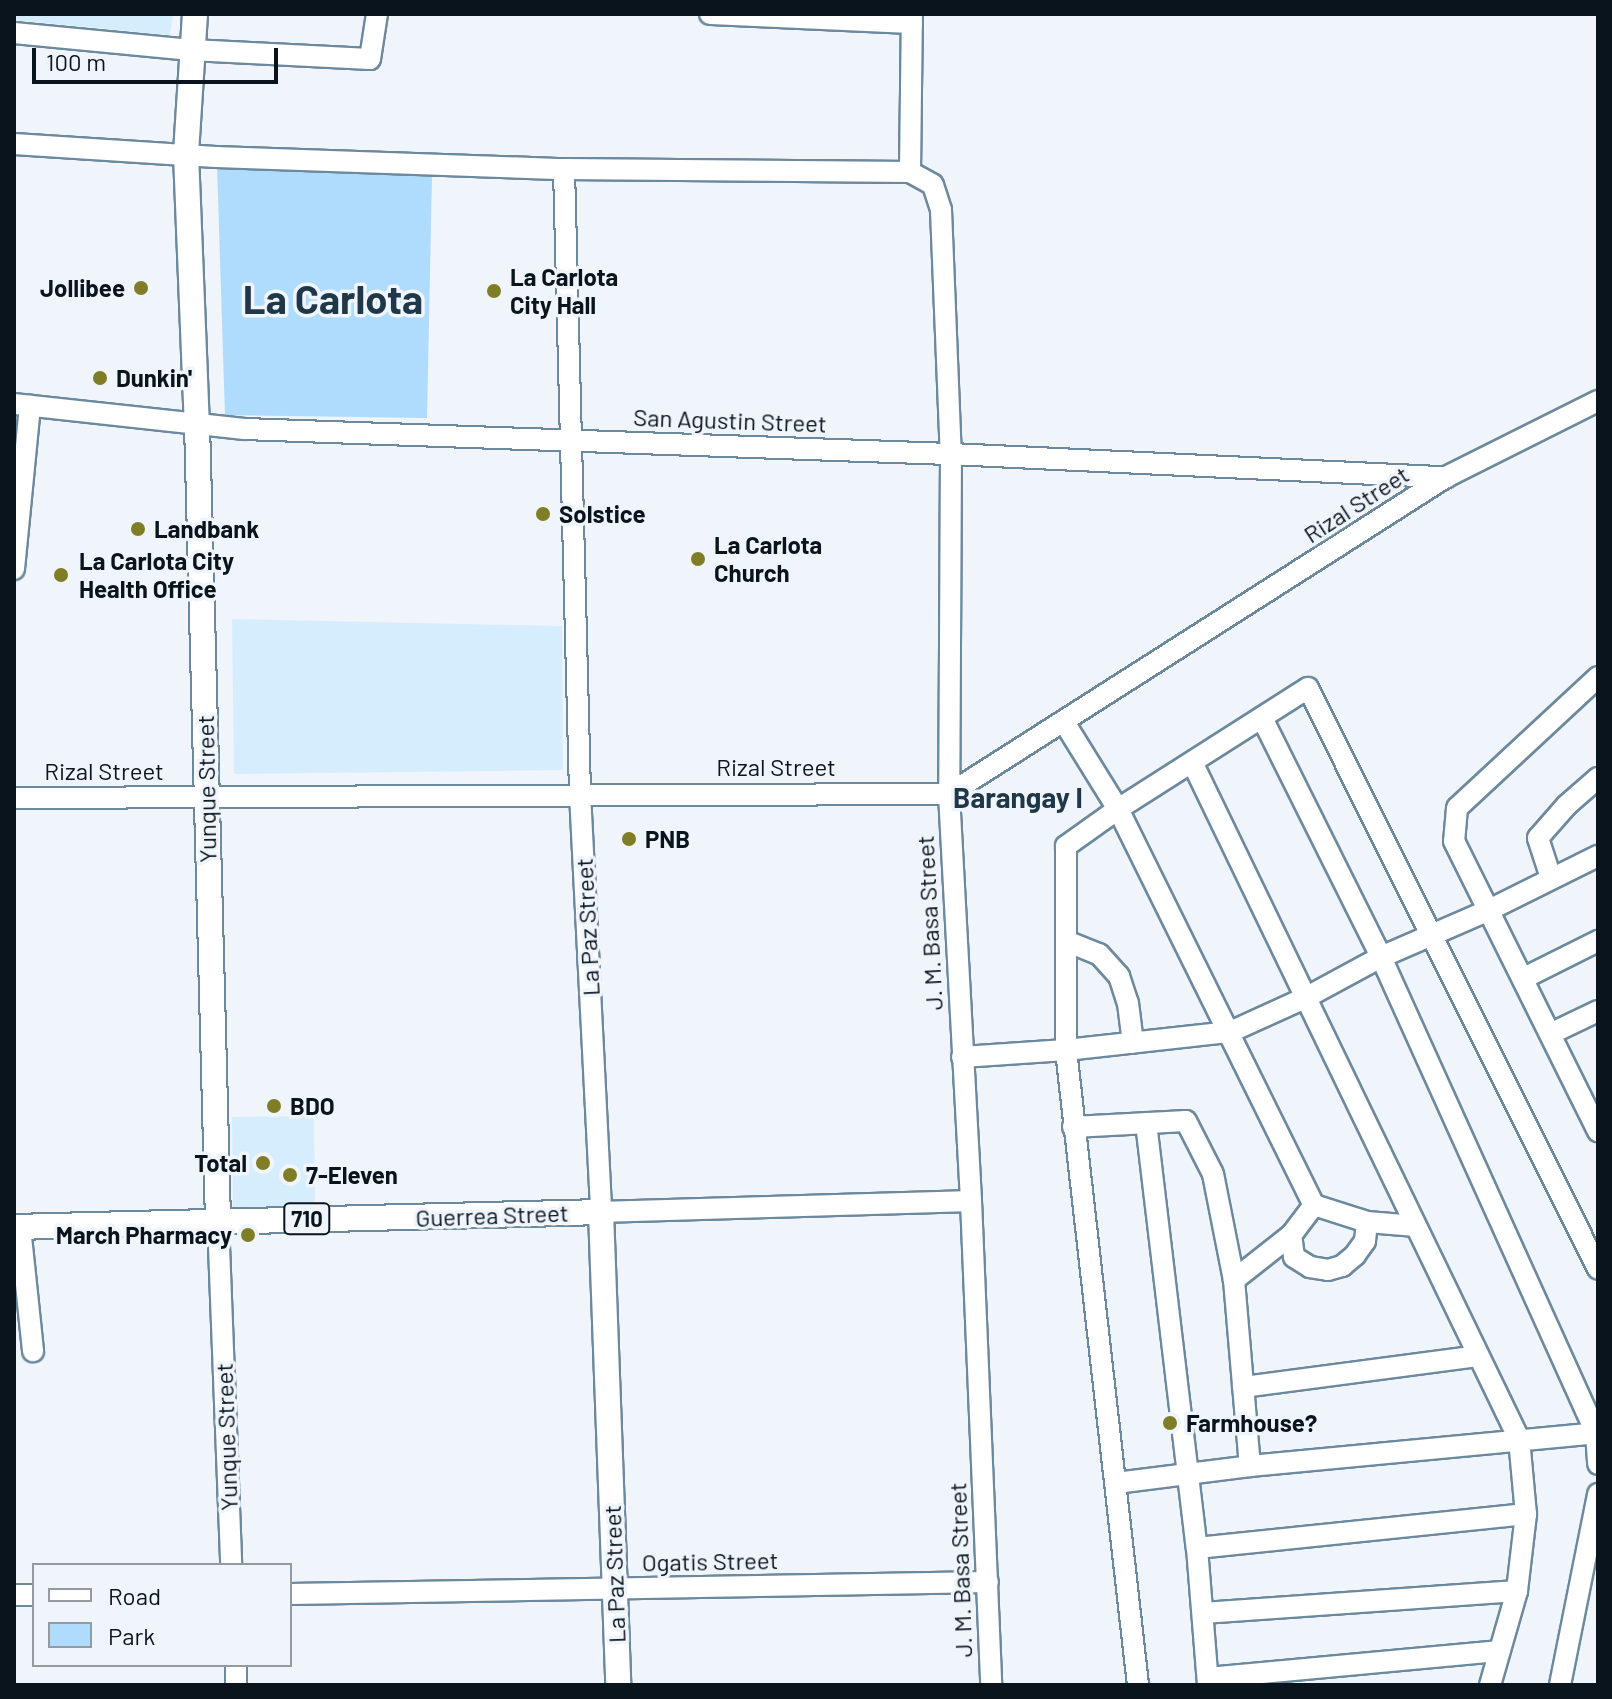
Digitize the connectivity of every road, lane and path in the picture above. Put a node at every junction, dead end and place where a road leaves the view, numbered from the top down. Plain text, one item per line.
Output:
1 (195, 14) edge
2 (377, 14) edge
3 (710, 14) edge
4 (912, 18) edge
5 (14, 33) edge
6 (191, 50) junction
7 (14, 144) edge
8 (186, 154) junction
9 (564, 169) junction
10 (910, 172) junction
11 (1598, 401) edge
12 (22, 405) edge
13 (197, 424) junction
14 (570, 440) junction
15 (951, 454) junction
16 (1446, 477) junction
17 (14, 569) edge
18 (1598, 677) edge
19 (1262, 718) junction
20 (1064, 722) junction
21 (1193, 764) junction
22 (1598, 778) edge
23 (580, 793) junction
24 (949, 794) junction
25 (206, 797) junction
26 (14, 798) edge
27 (1118, 809) junction
28 (1598, 856) edge
29 (1551, 878) junction
30 (1489, 910) junction
31 (1433, 933) junction
32 (1066, 941) junction
33 (1598, 941) edge
34 (1381, 957) junction
35 (1524, 978) junction
36 (1307, 997) junction
37 (1598, 1011) edge
38 (1230, 1032) junction
39 (1552, 1033) junction
40 (1133, 1043) junction
41 (1066, 1050) junction
42 (962, 1057) junction
43 (1589, 1090) edge
44 (1146, 1123) junction
45 (1073, 1127) junction
46 (1598, 1131) edge
47 (971, 1201) junction
48 (1314, 1205) junction
49 (601, 1212) junction
50 (218, 1220) junction
51 (1367, 1222) junction
52 (1416, 1226) junction
53 (17, 1227) edge
54 (1291, 1235) junction
55 (1598, 1269) edge
56 (1234, 1280) junction
57 (33, 1351) dead end
58 (1477, 1356) junction
59 (1243, 1387) junction
60 (1597, 1433) edge
61 (1519, 1439) junction
62 (1598, 1464) edge
63 (1250, 1466) junction
64 (1186, 1475) junction
65 (1116, 1483) junction
66 (1598, 1494) edge
67 (1526, 1514) junction
68 (1197, 1548) junction
69 (231, 1563) edge
70 (988, 1582) junction
71 (615, 1589) junction
72 (1517, 1591) junction
73 (292, 1594) edge
74 (1203, 1613) junction
75 (1498, 1651) junction
76 (1208, 1681) edge
77 (618, 1685) edge
78 (991, 1685) edge
79 (1138, 1685) edge
80 (1490, 1685) edge
81 (1560, 1685) edge

1 - 6 main road, Yunque Street
2 - 6 street
3 - 4 street
4 - 10 street
5 - 6 street
6 - 8 main road, Yunque Street
7 - 8 street
8 - 9 street
8 - 13 main road, Yunque Street
9 - 10 street
9 - 14 street, La Paz Street
10 - 15 street, J. M. Basa Street
11 - 16 street, Rizal Street
12 - 13 street, San Agustin Street
12 - 17 street
13 - 14 street, San Agustin Street
13 - 25 main road, Yunque Street
14 - 15 street, San Agustin Street
14 - 23 street, La Paz Street
15 - 16 street, San Agustin Street
15 - 24 street, J. M. Basa Street
16 - 20 street, Rizal Street
18 - 30 street
19 - 21 street
19 - 31 street
19 - 34 street
20 - 24 street, Rizal Street
20 - 27 street
21 - 27 street
21 - 36 street
22 - 29 street
23 - 24 street, Rizal Street
23 - 25 street, Rizal Street
23 - 49 street, La Paz Street
24 - 42 street, J. M. Basa Street
25 - 26 street, Rizal Street
25 - 50 main road, Yunque Street
27 - 32 street
27 - 38 street
28 - 29 street
29 - 30 street
30 - 31 street
30 - 35 street
31 - 34 street
31 - 55 street
32 - 40 street
32 - 41 street
33 - 35 street
34 - 36 street
34 - 60 street
35 - 39 street
36 - 38 street
36 - 52 street
37 - 39 street
38 - 40 street
38 - 48 street
39 - 43 street
40 - 41 street
41 - 42 street
41 - 45 street
42 - 47 street, J. M. Basa Street
43 - 46 street
44 - 45 street
44 - 56 street
44 - 64 street
45 - 65 street
47 - 49 street, Guerrea Street
47 - 70 street, J. M. Basa Street
48 - 51 street
48 - 54 street
49 - 50 main road, Guerrea Street / 710
49 - 71 main road, La Paz Street
50 - 53 main road, Guerrea Street / 710
50 - 69 street, Yunque Street
51 - 52 street
51 - 54 street
52 - 58 street
53 - 57 street
54 - 56 street
56 - 59 street
58 - 59 street
58 - 61 street
59 - 63 street
60 - 61 street
60 - 62 street
61 - 63 street
61 - 67 street
63 - 64 street
64 - 65 street
64 - 68 street
65 - 79 street
66 - 81 street
67 - 68 street
67 - 72 street
68 - 74 street
70 - 71 street, Ogatis Street
70 - 78 street, J. M. Basa Street
71 - 73 street, Ogatis Street
71 - 77 main road, La Paz Street
72 - 74 street
72 - 75 street
74 - 76 street
75 - 76 street
75 - 80 street

